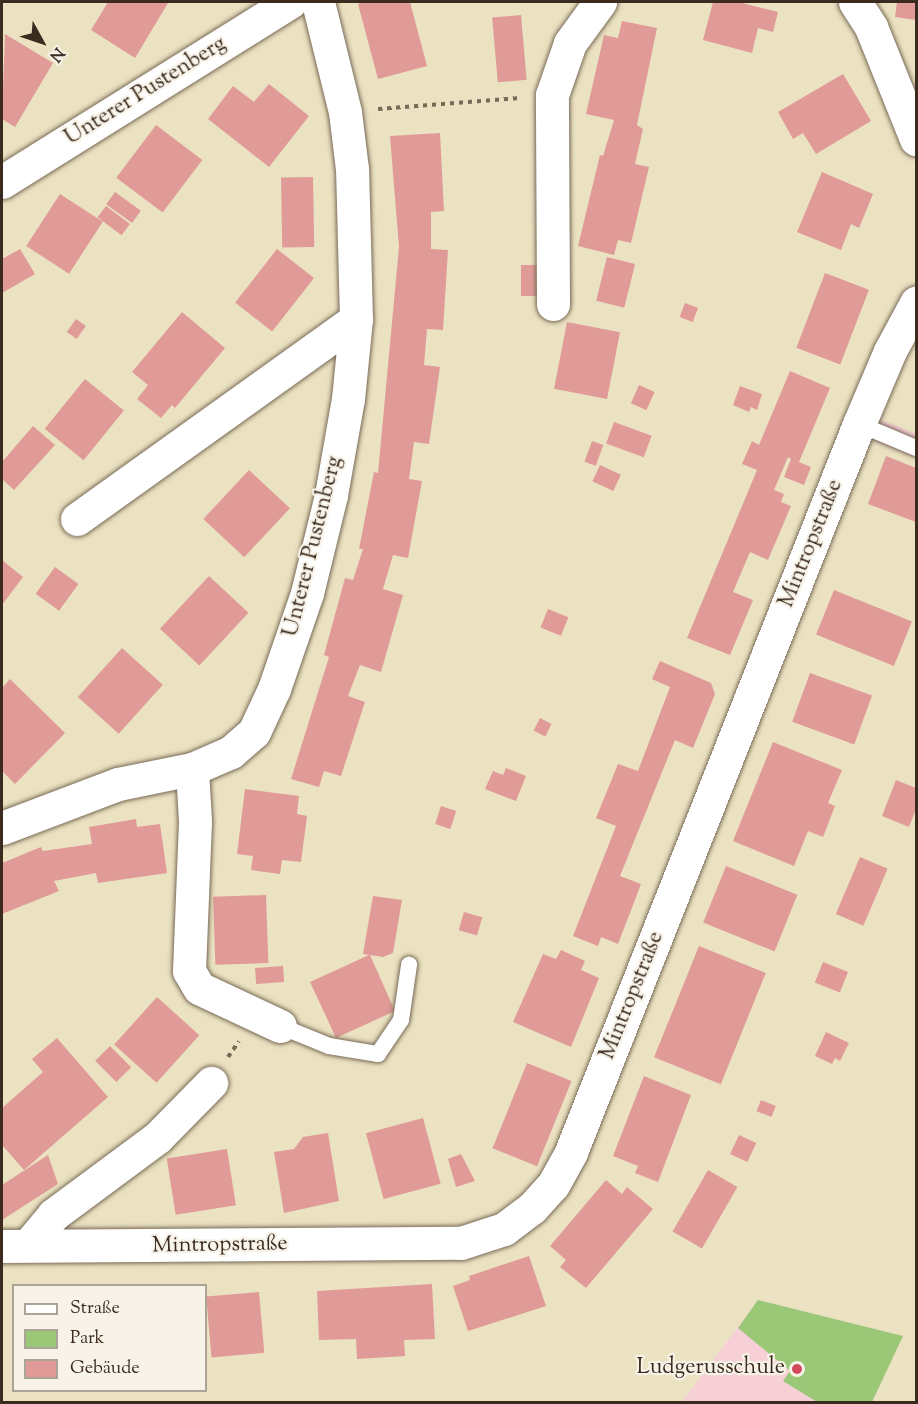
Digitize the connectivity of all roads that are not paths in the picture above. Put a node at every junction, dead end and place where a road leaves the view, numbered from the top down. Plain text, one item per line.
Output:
1 (290, 2) edge
2 (318, 2) edge
3 (600, 2) edge
4 (862, 6) edge
5 (916, 139) edge
6 (2, 182) edge
7 (916, 303) edge
8 (553, 304) dead end
9 (356, 319) junction
10 (860, 424) junction
11 (916, 448) edge
12 (77, 519) dead end
13 (192, 769) junction
14 (2, 828) edge
15 (409, 965) dead end
16 (268, 1021) joint
17 (211, 1083) road end
18 (15, 1245) edge

1 - 6 street, Unterer Pustenberg
2 - 9 street, Unterer Pustenberg
3 - 8 street
4 - 5 street
7 - 10 street, Mintropstraße
9 - 12 street
9 - 13 street, Unterer Pustenberg
10 - 11 lane
10 - 18 street, Mintropstraße
13 - 14 street, Unterer Pustenberg
13 - 16 street
15 - 16 lane
17 - 18 street, Mintropstraße

